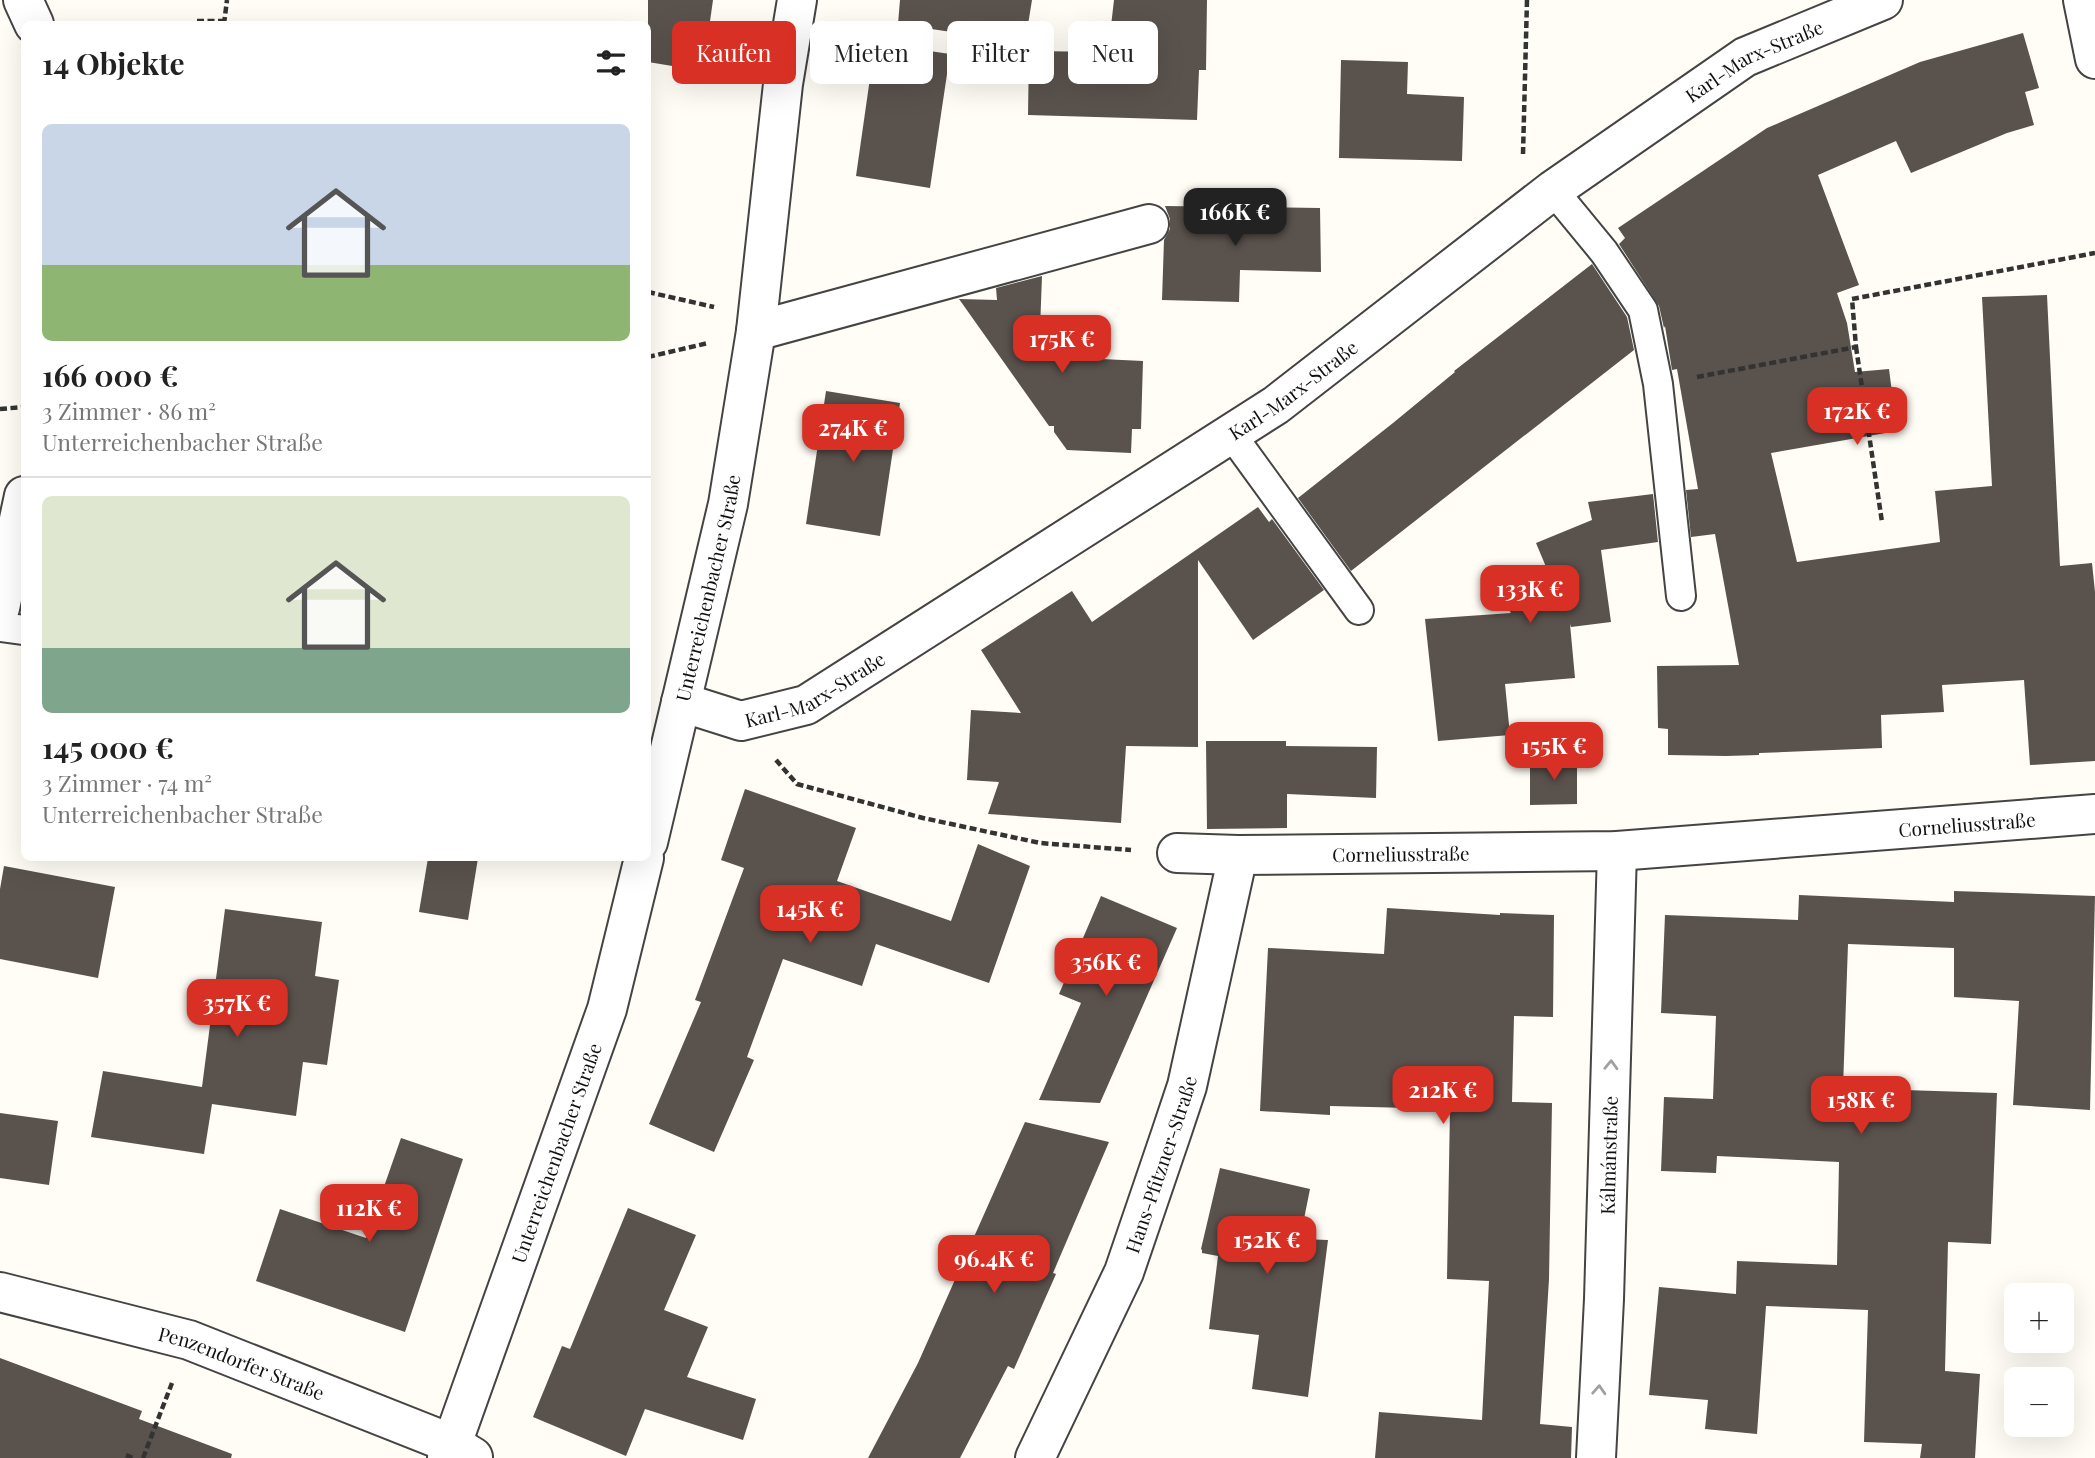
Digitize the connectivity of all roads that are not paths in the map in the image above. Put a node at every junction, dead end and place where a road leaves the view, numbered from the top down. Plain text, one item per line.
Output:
1 (23, 0) edge
2 (797, 0) edge
3 (1883, 0) edge
4 (2083, 0) edge
5 (33, 21) edge
6 (2095, 59) edge
7 (1553, 190) junction
8 (1149, 224) dead end
9 (756, 331) junction
10 (1230, 434) junction
11 (21, 510) edge
12 (1681, 596) dead end
13 (0, 608) edge
14 (1359, 610) dead end
15 (0, 627) edge
16 (21, 630) edge
17 (681, 702) junction
18 (2095, 814) edge
19 (651, 829) edge
20 (1618, 851) junction
21 (1177, 853) road end
22 (1238, 855) junction
23 (643, 861) edge
24 (0, 1292) edge
25 (458, 1453) edge
26 (1035, 1458) edge
27 (1596, 1458) edge

1 - 5 street
2 - 9 street, Unterreichenbacher Straße
3 - 7 street, Karl-Marx-Straße
4 - 6 street
7 - 10 street, Karl-Marx-Straße
7 - 12 lane
8 - 9 street
9 - 17 street, Unterreichenbacher Straße
10 - 14 lane
10 - 17 street, Karl-Marx-Straße
11 - 13 street
15 - 16 lane
17 - 19 street, Unterreichenbacher Straße
18 - 20 street, Corneliusstraße
20 - 22 street, Corneliusstraße
27 -> 20 street, Kálmánstraße
21 - 22 street, Corneliusstraße
22 - 26 street, Hans-Pfitzner-Straße
23 - 25 street, Unterreichenbacher Straße
24 - 25 street, Penzendorfer Straße

